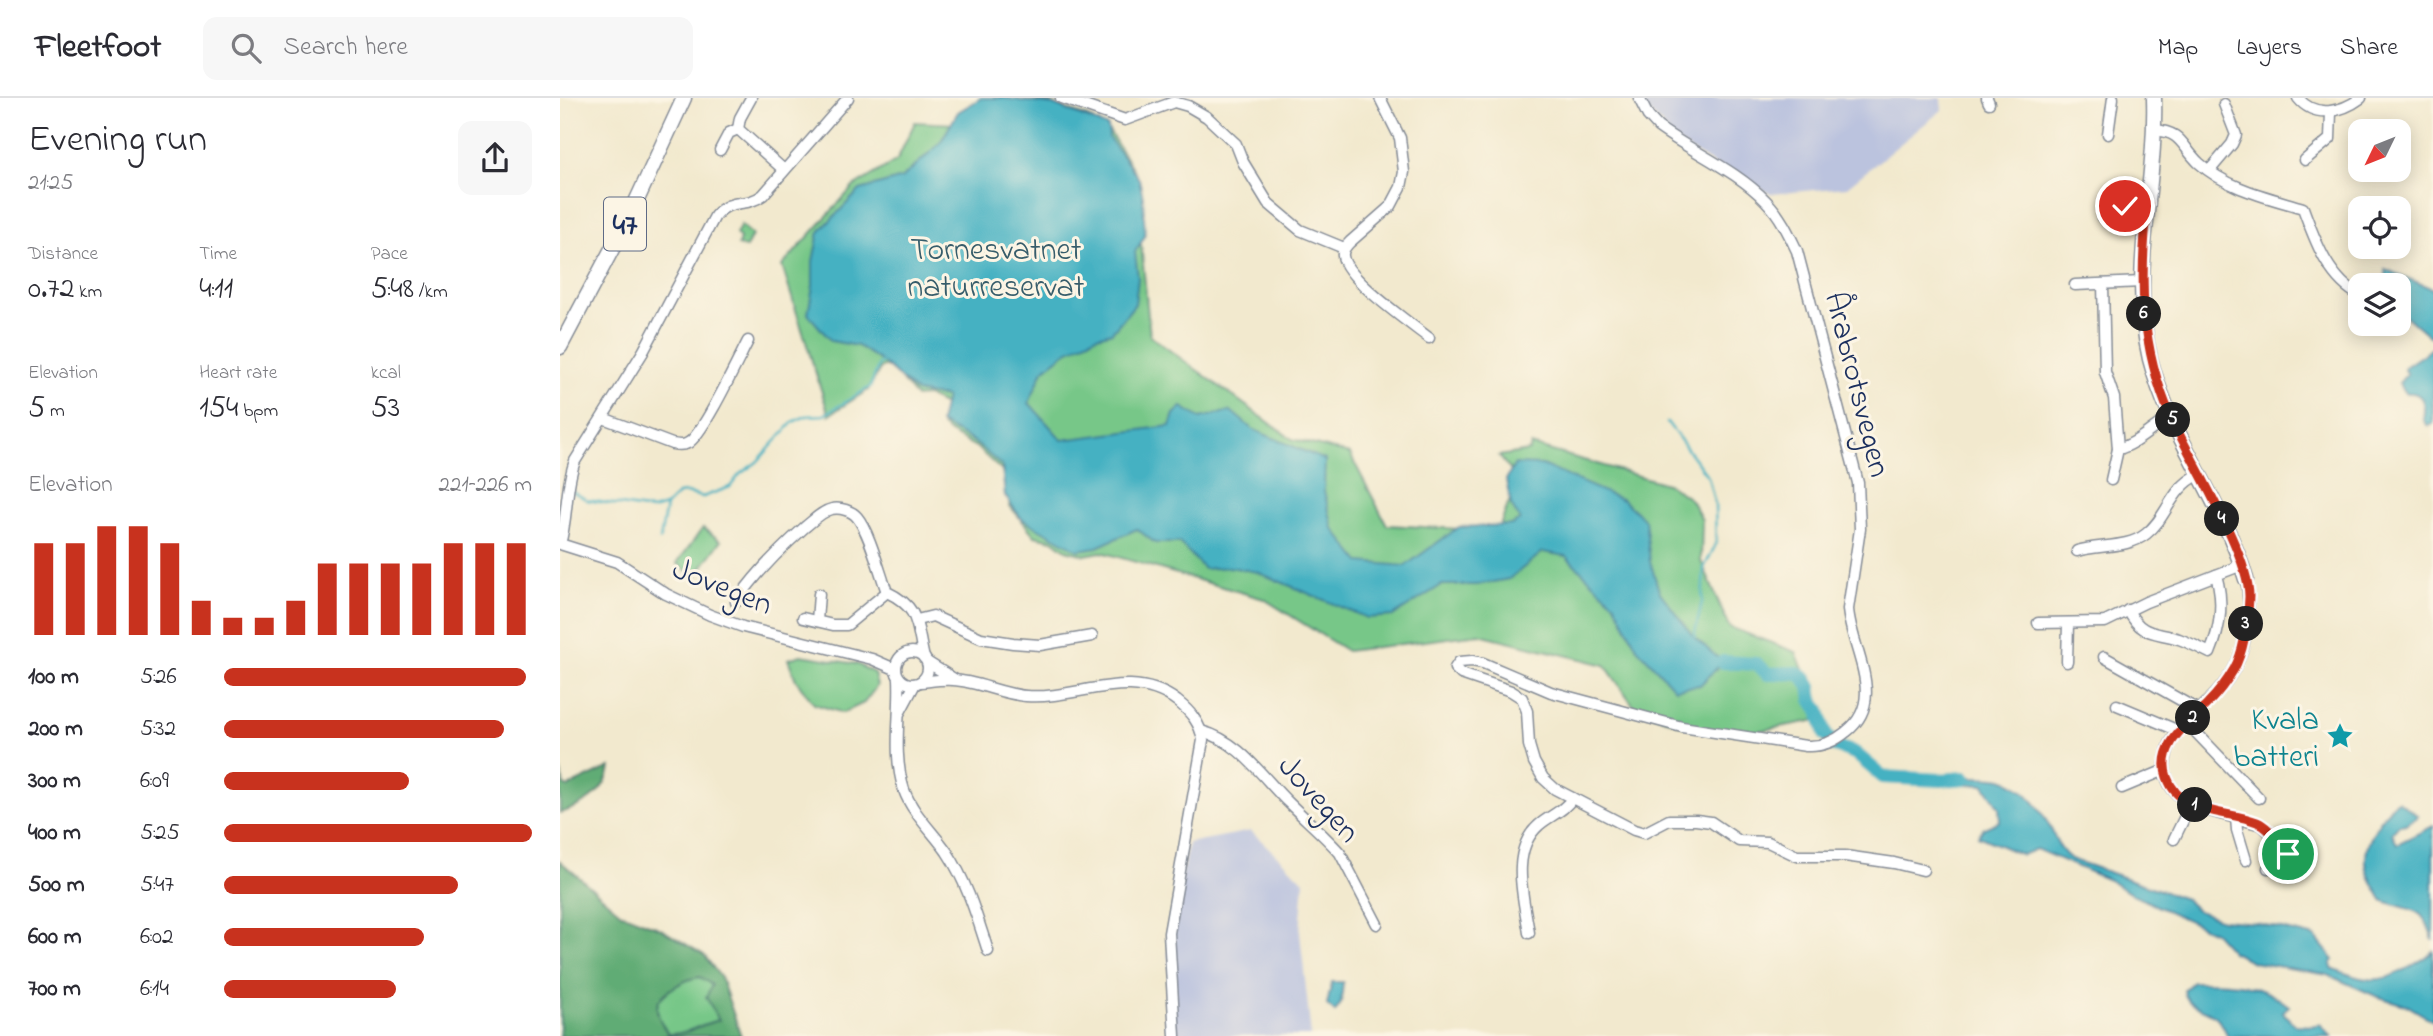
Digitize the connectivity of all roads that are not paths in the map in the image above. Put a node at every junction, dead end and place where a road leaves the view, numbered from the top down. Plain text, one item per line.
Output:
1 (674, 98) edge
2 (684, 98) edge
3 (751, 98) edge
4 (848, 98) edge
5 (1061, 98) edge
6 (1380, 98) edge
7 (1639, 98) edge
8 (2113, 98) edge
9 (2154, 98) edge
10 (2298, 98) edge
11 (2361, 98) edge
12 (2224, 104) dead end
13 (2330, 112) junction
14 (738, 129) junction
15 (2154, 131) junction
16 (2109, 134) dead end
17 (720, 150) dead end
18 (2305, 160) dead end
19 (784, 170) junction
20 (2210, 170) junction
21 (2148, 204) junction
22 (2102, 217) dead end
23 (1344, 248) junction
24 (2141, 282) junction
25 (2103, 284) junction
26 (2075, 285) dead end
27 (2348, 287) edge
28 (560, 329) edge
29 (1429, 338) dead end
30 (748, 341) dead end
31 (560, 347) edge
32 (2171, 417) junction
33 (604, 418) junction
34 (2118, 449) junction
35 (2200, 474) junction
36 (2112, 480) dead end
37 (560, 544) edge
38 (2077, 551) dead end
39 (2244, 572) junction
40 (2216, 575) junction
41 (887, 592) junction
42 (819, 594) dead end
43 (736, 603) dead end
44 (2128, 610) junction
45 (803, 618) dead end
46 (817, 621) junction
47 (2038, 623) dead end
48 (2068, 623) junction
49 (918, 625) junction
50 (1093, 636) dead end
51 (2104, 657) dead end
52 (925, 660) junction
53 (2067, 662) dead end
54 (899, 665) junction
55 (954, 680) junction
56 (918, 683) junction
57 (2117, 705) dead end
58 (2200, 711) junction
59 (899, 715) junction
60 (2183, 727) junction
61 (1201, 731) junction
62 (2165, 770) junction
63 (2122, 788) dead end
64 (1572, 798) junction
65 (2259, 798) dead end
66 (2191, 804) junction
67 (2236, 818) junction
68 (2174, 839) dead end
69 (2246, 860) dead end
70 (2267, 868) dead end
71 (1923, 870) dead end
72 (1377, 924) dead end
73 (1529, 933) dead end
74 (988, 951) dead end
75 (1175, 1036) edge

1 - 28 main road, 47
2 - 31 main road, 47
3 - 14 street
4 - 19 street
5 - 23 street
6 - 23 street
7 - 64 street, Årabrotsvegen
8 - 16 street
9 - 15 main road
10 - 13 street
11 - 13 street
12 - 20 street
13 - 18 street
14 - 17 street
14 - 19 street
15 - 20 street
15 - 21 main road
19 - 33 street
20 - 27 street
21 - 22 street
21 - 24 main road
23 - 29 street
24 - 25 street
24 - 32 main road
25 - 26 street
25 - 34 street
30 - 33 street
32 - 34 street
32 - 35 main road
33 - 37 street
34 - 36 street
35 - 38 street
35 - 39 main road
37 - 54 street, Jovegen
39 - 40 street
39 - 58 street
40 - 44 street
40 - 44 street
41 - 43 street
41 - 46 street
41 - 49 street
42 - 46 street
44 - 48 street
45 - 46 street
47 - 48 street
48 - 53 street
49 - 50 street
49 - 52 street
49 - 54 street
51 - 58 street
52 - 54 street
52 - 55 street, Jovegen
52 - 56 street
54 - 56 street
54 - 59 street
55 - 56 street, Jovegen
55 - 61 street, Jovegen
56 - 59 street
57 - 60 street
58 - 60 street
59 - 74 street
60 - 62 street
60 - 65 street
61 - 72 street, Jovegen
61 - 75 street
62 - 63 street
62 - 66 street
64 - 71 street
64 - 73 street
66 - 67 street
66 - 68 street
67 - 69 street
67 - 70 street

